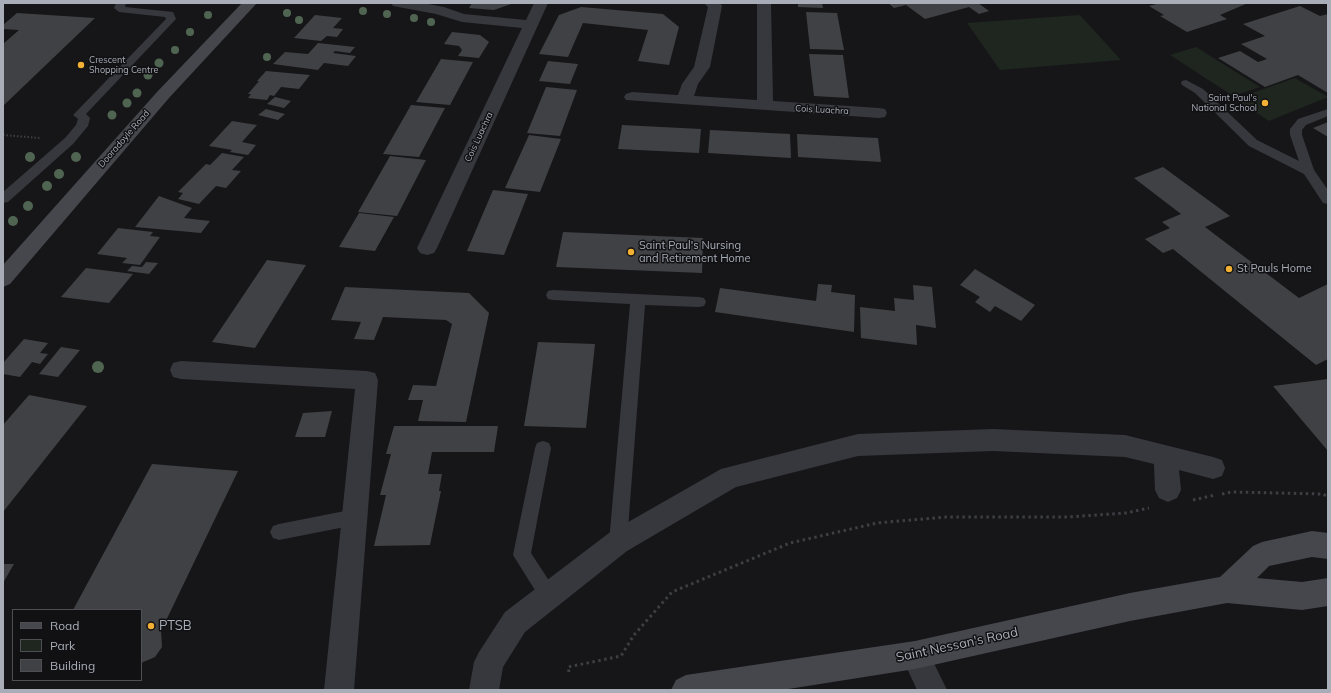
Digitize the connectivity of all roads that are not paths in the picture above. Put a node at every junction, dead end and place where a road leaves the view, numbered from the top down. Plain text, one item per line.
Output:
1 (121, 3) edge
2 (250, 3) edge
3 (398, 3) edge
4 (541, 3) edge
5 (711, 3) edge
6 (764, 3) edge
7 (531, 25) junction
8 (1186, 83) dead end
9 (632, 97) dead end
10 (685, 100) junction
11 (765, 106) junction
12 (1328, 112) edge
13 (880, 113) dead end
14 (1308, 171) junction
15 (3, 199) edge
16 (1328, 200) edge
17 (427, 248) dead end
18 (3, 279) edge
19 (553, 295) dead end
20 (638, 299) junction
21 (699, 302) dead end
22 (181, 370) dead end
23 (543, 448) dead end
24 (1166, 456) junction
25 (1213, 468) dead end
26 (1170, 499) road end
27 (355, 517) junction
28 (279, 532) dead end
29 (618, 542) junction
30 (1328, 546) edge
31 (1227, 589) junction
32 (1328, 592) edge
33 (550, 596) junction
34 (916, 655) junction
35 (339, 690) edge
36 (484, 690) edge
37 (686, 690) edge
38 (932, 690) edge

1 - 15 lane
2 - 18 main road, Dooradoyle Road
3 - 7 street
4 - 7 street, Cois Luachra
5 - 10 street
6 - 11 street
7 - 17 street, Cois Luachra
8 - 14 lane
9 - 10 street, Cois Luachra
10 - 11 street, Cois Luachra
11 - 13 street, Cois Luachra
12 - 14 lane
14 - 16 lane
19 - 20 lane
20 - 21 lane
20 - 29 lane
22 - 27 street
23 - 33 lane
24 - 25 street
24 - 26 street
24 - 29 street
27 - 28 lane
27 - 35 street
29 - 33 street
30 - 31 main road
31 - 32 main road, Saint Nessan's Road
31 - 34 main road, Saint Nessan's Road
33 - 36 street
34 - 37 main road, Saint Nessan's Road
34 - 38 street

